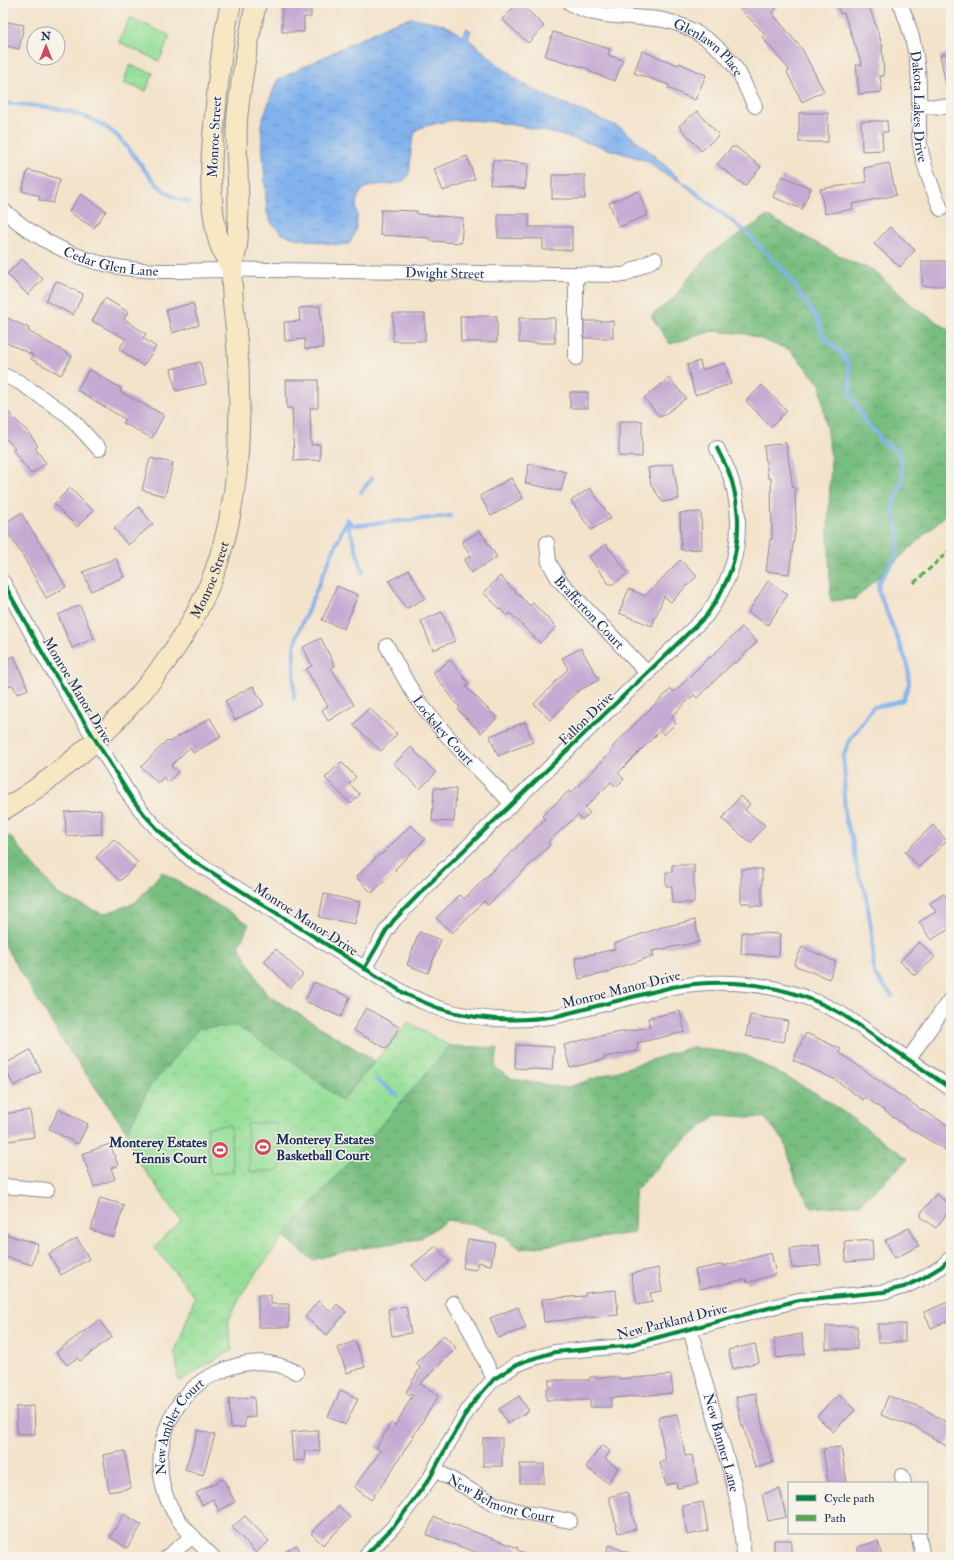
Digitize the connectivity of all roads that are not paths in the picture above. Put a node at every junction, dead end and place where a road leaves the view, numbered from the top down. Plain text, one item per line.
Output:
1 (231, 3) edge
2 (256, 3) edge
3 (570, 3) edge
4 (900, 3) edge
5 (755, 106) dead end
6 (920, 106) junction
7 (951, 107) edge
8 (941, 209) dead end
9 (3, 210) edge
10 (655, 259) dead end
11 (232, 270) junction
12 (576, 274) junction
13 (576, 358) dead end
14 (3, 375) edge
15 (717, 448) dead end
16 (98, 449) dead end
17 (547, 543) dead end
18 (3, 582) edge
19 (387, 646) dead end
20 (648, 674) junction
21 (95, 740) junction
22 (512, 804) junction
23 (3, 810) edge
24 (364, 969) junction
25 (951, 998) edge
26 (908, 1060) junction
27 (951, 1089) edge
28 (3, 1186) edge
29 (47, 1190) dead end
30 (951, 1258) edge
31 (453, 1303) dead end
32 (690, 1329) junction
33 (296, 1372) dead end
34 (494, 1379) junction
35 (434, 1470) junction
36 (570, 1521) dead end
37 (918, 1534) edge
38 (193, 1536) junction
39 (167, 1557) edge
40 (213, 1557) edge
41 (364, 1557) edge
42 (744, 1557) edge
43 (923, 1557) edge

1 - 11 main road, Monroe Street
2 - 11 main road, Monroe Street
3 - 5 street, Glenlawn Place
4 - 6 street, Dakota Lakes Drive
6 - 7 street
6 - 8 street, Dakota Lakes Drive
9 - 11 street, Cedar Glen Lane
10 - 12 street, Dwight Street
11 - 12 street, Dwight Street
11 - 21 main road, Monroe Street
12 - 13 street
14 - 16 street
15 - 20 street, Fallon Drive
17 - 20 street, Brafferton Court
18 - 21 street, Monroe Manor Drive
19 - 22 street, Locksley Court
20 - 22 street, Fallon Drive
21 - 23 main road, Monroe Street
21 - 24 street, Monroe Manor Drive
22 - 24 street, Fallon Drive
24 - 26 street, Monroe Manor Drive
25 - 26 street
26 - 27 street, Monroe Manor Drive
28 - 29 street
30 - 32 street, New Parkland Drive
31 - 34 street
32 - 34 street, New Parkland Drive
32 - 42 street, New Banner Lane
33 - 38 street, New Ambler Court
34 - 35 street, New Parkland Drive
35 - 36 street, New Belmont Court
35 - 41 street, New Parkland Drive
37 - 43 street
38 - 39 street
38 - 40 street, New Ambler Court

